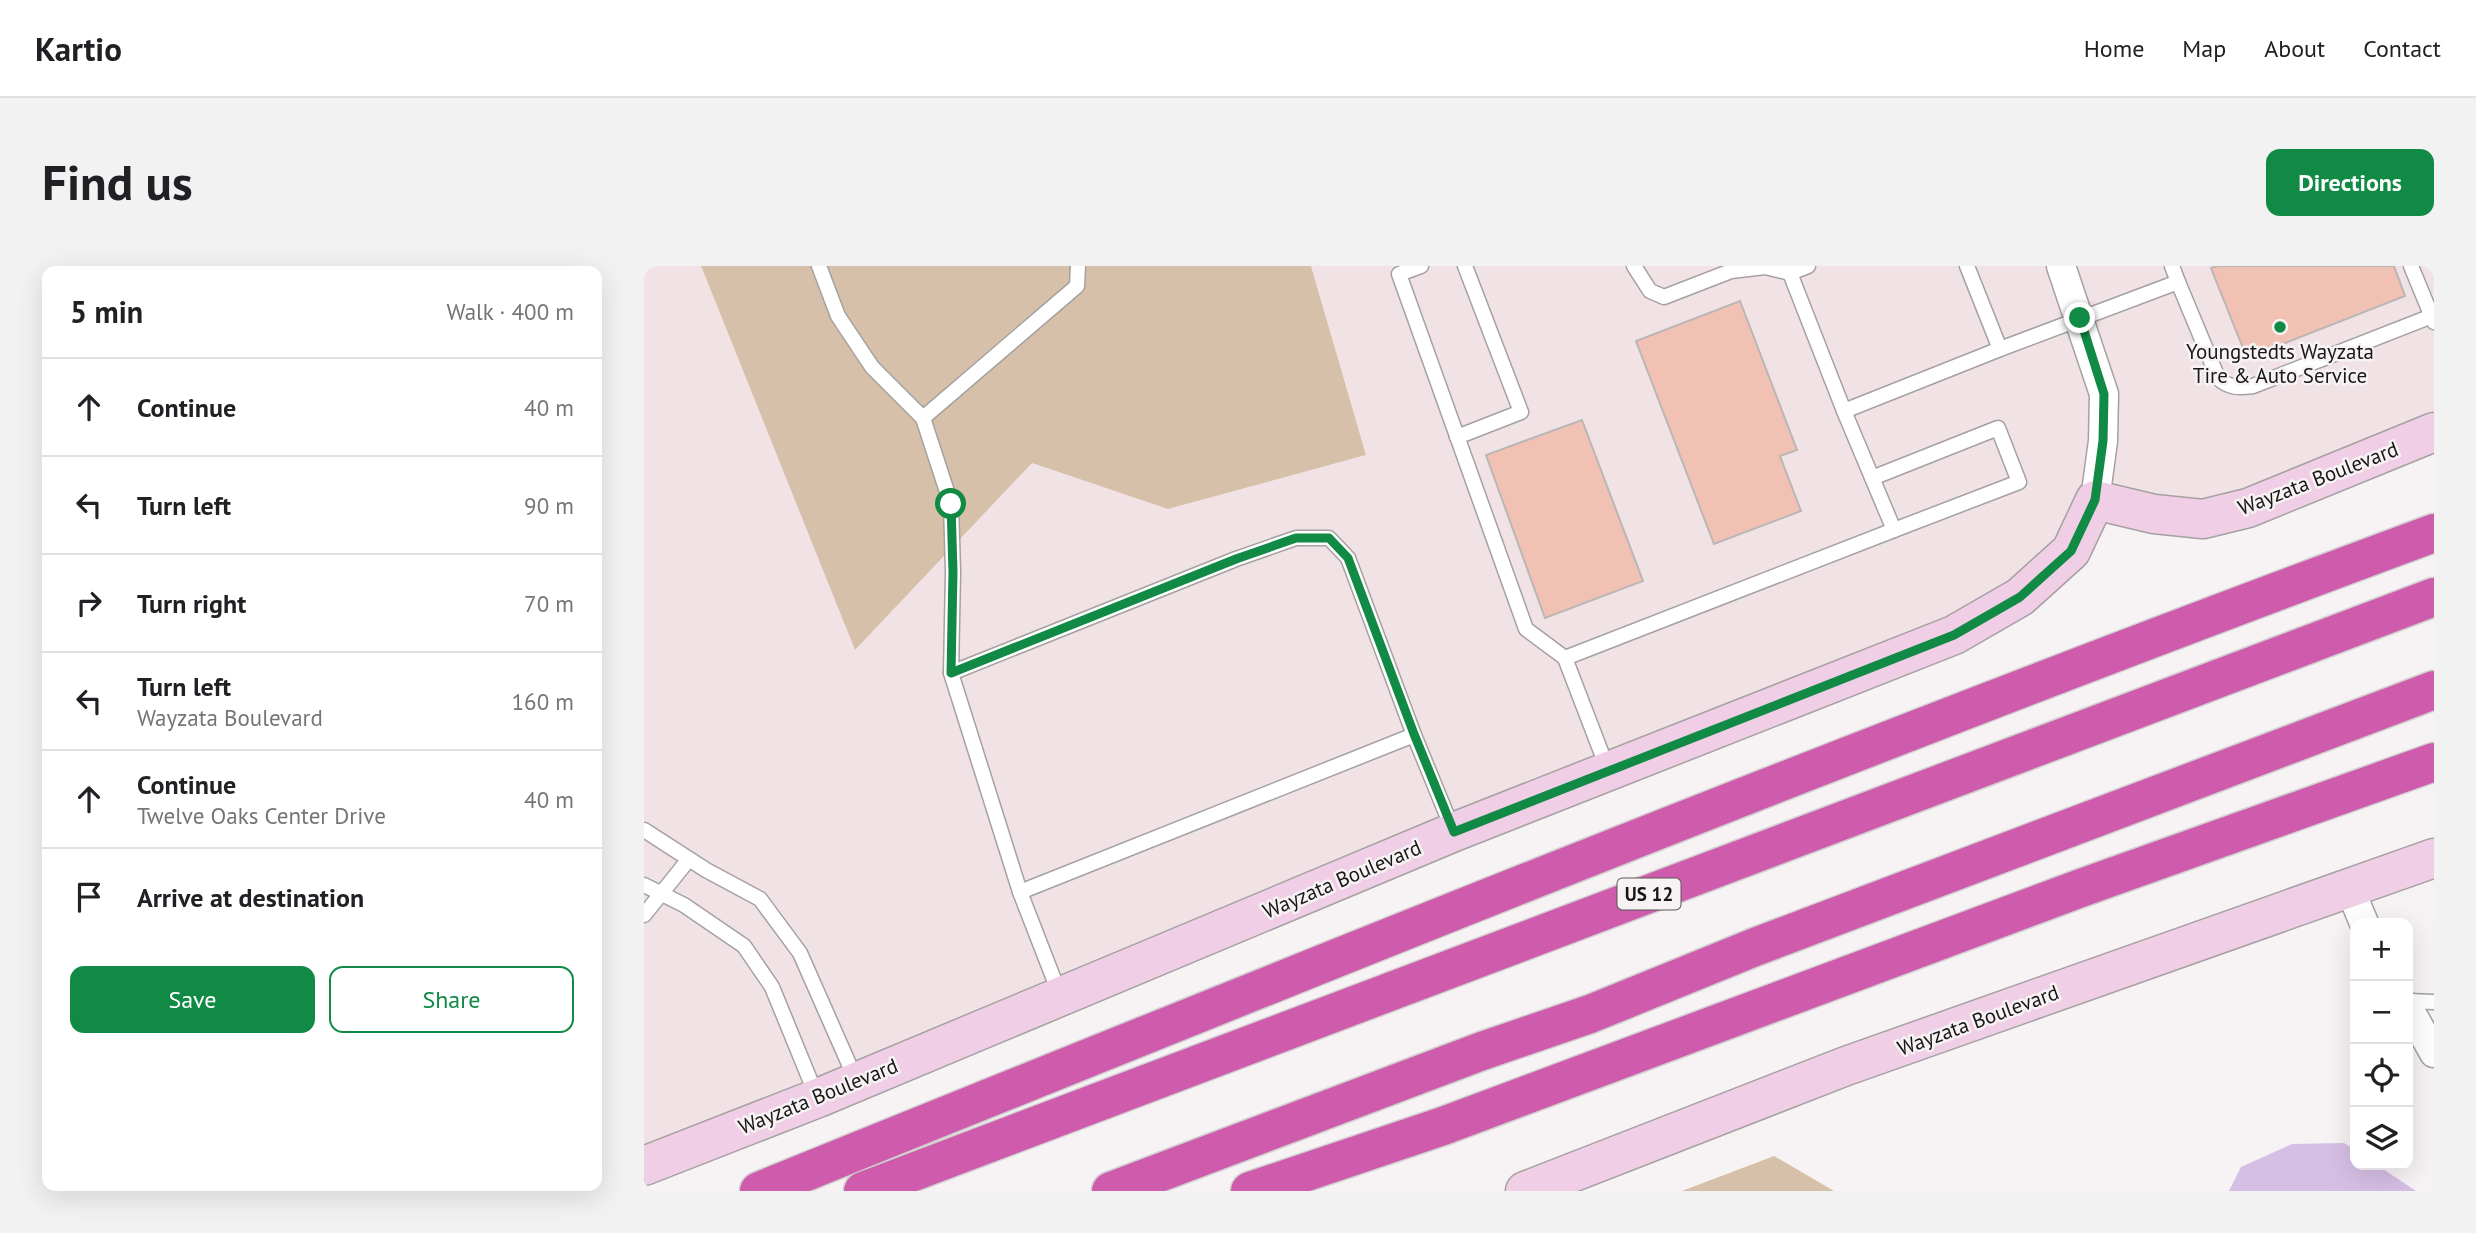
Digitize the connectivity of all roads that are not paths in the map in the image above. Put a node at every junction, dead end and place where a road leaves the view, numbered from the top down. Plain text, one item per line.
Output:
1 (819, 266) edge
2 (1078, 266) edge
3 (1421, 266) edge
4 (1465, 266) edge
5 (1633, 266) edge
6 (1808, 266) edge
7 (1967, 266) edge
8 (2061, 266) edge
9 (2172, 266) edge
10 (2411, 266) edge
11 (1790, 273) junction
12 (2178, 282) junction
13 (2080, 318) junction
14 (2433, 319) edge
15 (2000, 349) junction
16 (1844, 411) junction
17 (923, 418) junction
18 (2434, 432) edge
19 (1457, 437) junction
20 (1872, 478) junction
21 (2095, 500) junction
22 (2434, 518) edge
23 (1894, 530) junction
24 (2434, 533) edge
25 (2434, 597) edge
26 (2219, 612) junction
27 (1566, 658) junction
28 (951, 673) junction
29 (2434, 690) edge
30 (1414, 734) junction
31 (2434, 762) edge
32 (1608, 772) junction
33 (644, 830) edge
34 (1454, 832) junction
35 (2434, 858) edge
36 (690, 859) junction
37 (644, 885) edge
38 (2349, 887) junction
39 (1020, 892) junction
40 (660, 893) junction
41 (644, 915) edge
42 (2362, 918) edge
43 (1061, 996) junction
44 (2413, 1001) edge
45 (2434, 1002) edge
46 (2413, 1016) edge
47 (2434, 1053) edge
48 (857, 1082) junction
49 (818, 1098) junction
50 (644, 1166) edge
51 (759, 1191) edge
52 (863, 1191) edge
53 (1111, 1191) edge
54 (1250, 1191) edge
55 (1525, 1191) edge

1 - 17 lane
2 - 17 lane
3 - 19 lane
4 - 19 lane
5 - 11 lane
6 - 11 lane
7 - 15 lane
8 - 13 street
9 - 12 lane
10 - 14 lane
11 - 16 lane
12 - 13 lane
12 - 14 lane
13 - 15 lane
13 - 21 street
15 - 16 lane
16 - 20 lane
17 - 28 lane
18 - 21 street, Wayzata Boulevard
19 - 27 lane
20 - 23 lane
20 - 23 lane
21 - 32 street, Wayzata Boulevard
22 - 26 highway
23 - 27 lane
24 - 26 highway
25 - 52 highway, US 12
26 - 51 highway
27 - 32 lane
28 - 30 lane
28 - 39 lane
29 - 53 highway
30 - 34 lane
30 - 39 lane
31 - 54 highway
32 - 34 street, Wayzata Boulevard
33 - 36 lane
34 - 43 street, Wayzata Boulevard
35 - 38 street, Wayzata Boulevard
36 - 40 lane
36 - 48 lane
37 - 40 lane
38 - 42 street
38 - 55 street, Wayzata Boulevard
39 - 43 lane
40 - 41 lane
40 - 49 lane
43 - 48 street, Wayzata Boulevard
44 - 45 lane
46 - 47 street
48 - 49 street, Wayzata Boulevard
49 - 50 street, Wayzata Boulevard

